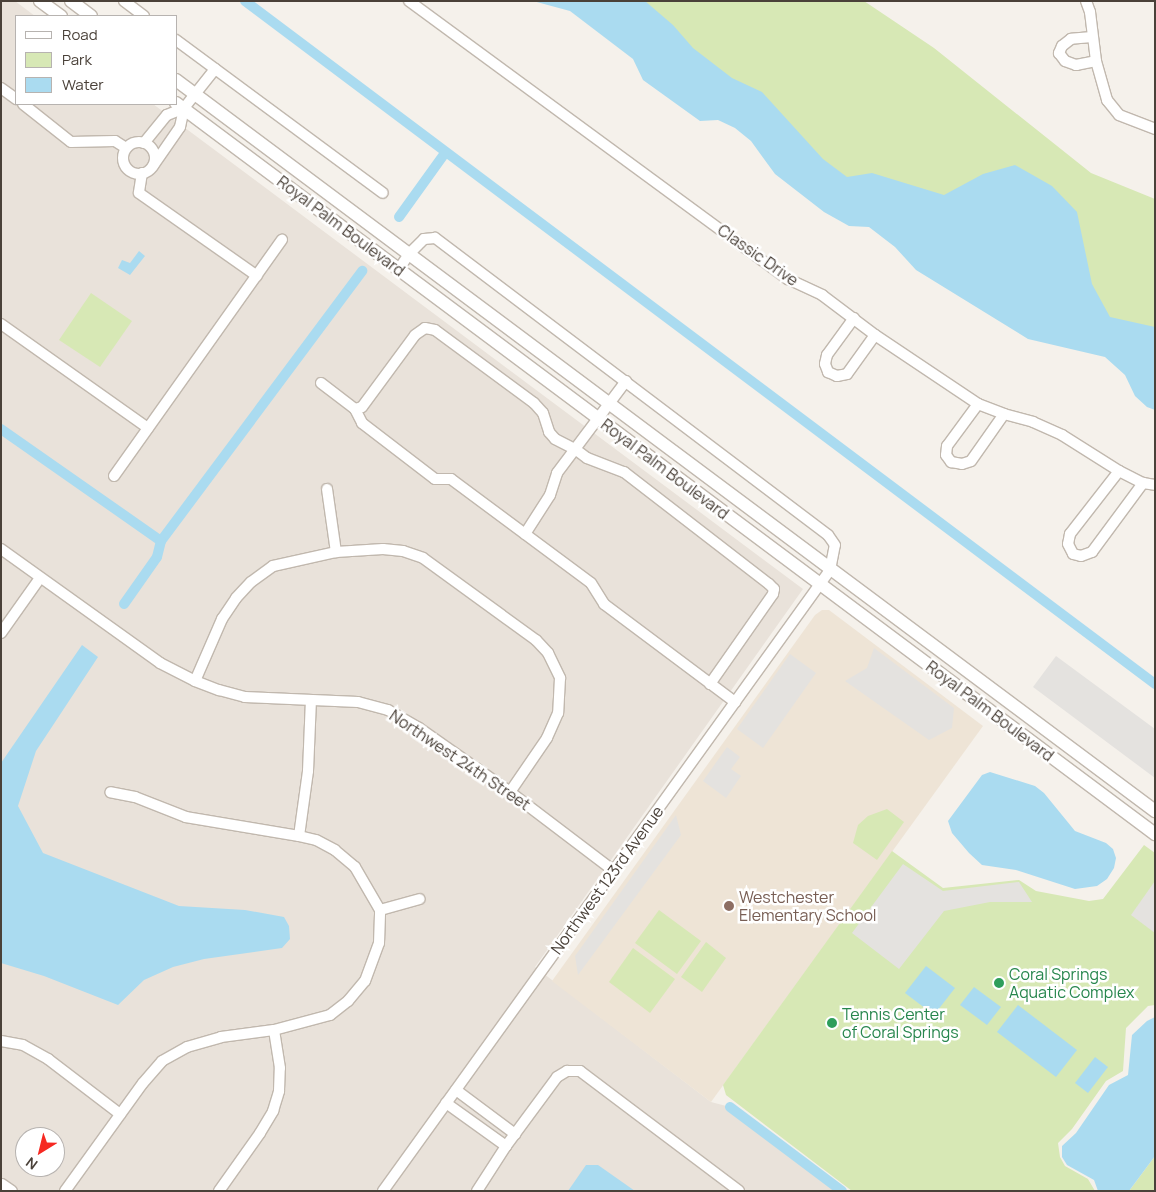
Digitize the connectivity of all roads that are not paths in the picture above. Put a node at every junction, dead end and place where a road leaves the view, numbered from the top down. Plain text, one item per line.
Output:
1 (40, 1) edge
2 (71, 1) edge
3 (124, 1) edge
4 (409, 1) edge
5 (1086, 1) edge
6 (59, 15) edge
7 (90, 15) edge
8 (143, 15) edge
9 (1092, 37) junction
10 (178, 41) edge
11 (1096, 61) junction
12 (215, 68) junction
13 (178, 81) edge
14 (1, 88) edge
15 (195, 94) junction
16 (15, 98) edge
17 (24, 105) edge
18 (180, 105) edge
19 (1155, 130) edge
20 (144, 143) junction
21 (126, 148) junction
22 (153, 166) junction
23 (142, 173) junction
24 (383, 193) dead end
25 (282, 240) dead end
26 (408, 254) junction
27 (399, 269) junction
28 (257, 276) junction
29 (854, 318) junction
30 (1, 324) edge
31 (875, 335) junction
32 (626, 381) junction
33 (321, 383) dead end
34 (609, 404) junction
35 (978, 404) junction
36 (355, 409) junction
37 (1004, 414) junction
38 (598, 418) junction
39 (148, 428) junction
40 (575, 449) junction
41 (1119, 471) junction
42 (114, 476) dead end
43 (1143, 483) junction
44 (1155, 485) edge
45 (327, 489) dead end
46 (525, 534) junction
47 (1, 549) edge
48 (336, 552) junction
49 (830, 570) junction
50 (40, 578) junction
51 (820, 584) junction
52 (1, 633) edge
53 (195, 681) junction
54 (710, 684) junction
55 (310, 700) junction
56 (735, 702) junction
57 (110, 792) dead end
58 (510, 792) junction
59 (1155, 811) edge
60 (1155, 834) edge
61 (299, 836) junction
62 (614, 871) junction
63 (420, 899) dead end
64 (380, 910) junction
65 (274, 1030) junction
66 (1, 1040) edge
67 (456, 1090) junction
68 (446, 1103) junction
69 (120, 1114) junction
70 (515, 1134) junction
71 (506, 1146) junction
72 (2, 1184) edge
73 (12, 1191) edge
74 (65, 1191) edge
75 (219, 1191) edge
76 (383, 1191) edge
77 (477, 1191) edge
78 (739, 1191) edge

1 - 6 street
2 - 7 street
3 - 8 street
4 - 29 street, Classic Drive
5 - 9 street
9 - 11 street
9 - 11 street
10 - 12 street
11 - 19 street
12 - 15 street
12 - 24 street
13 - 15 street, Royal Palm Boulevard
14 - 16 street
15 - 18 street
15 - 26 street, Royal Palm Boulevard
17 - 21 street
18 - 20 street
18 - 22 street
18 - 27 street, Royal Palm Boulevard
20 - 21 street
20 - 22 street
21 - 23 street
22 - 23 street
23 - 28 street
25 - 28 street
26 - 27 street
26 - 32 street
26 - 34 street, Royal Palm Boulevard
27 - 38 street, Royal Palm Boulevard
28 - 39 street
29 - 31 street, Classic Drive
29 - 31 street
30 - 39 street
31 - 35 street, Classic Drive
32 - 34 street
32 - 49 street
33 - 36 street
34 - 38 street
34 - 49 street, Royal Palm Boulevard
35 - 37 street, Classic Drive
35 - 37 street
36 - 40 street
36 - 46 street
37 - 41 street, Classic Drive
38 - 40 street
38 - 51 street, Royal Palm Boulevard
39 - 42 street
40 - 46 street
40 - 54 street
41 - 43 street, Classic Drive
41 - 43 street
43 - 44 street, Classic Drive
45 - 48 street
46 - 54 street
47 - 50 street, Northwest 24th Street
48 - 53 street
48 - 58 street
49 - 51 street, Northwest 123rd Avenue
49 - 59 street, Royal Palm Boulevard
50 - 52 street
50 - 53 street, Northwest 24th Street
51 - 56 street, Northwest 123rd Avenue
51 - 60 street, Royal Palm Boulevard
53 - 55 street, Northwest 24th Street
54 - 56 street
55 - 58 street, Northwest 24th Street
55 - 61 street
56 - 62 street, Northwest 123rd Avenue
57 - 61 street
58 - 62 street, Northwest 24th Street
61 - 64 street
62 - 67 street, Northwest 123rd Avenue
63 - 64 street
64 - 65 street
65 - 69 street
65 - 75 street
66 - 69 street
67 - 68 street, Northwest 123rd Avenue
67 - 70 street
68 - 71 street
68 - 76 street, Northwest 123rd Avenue
69 - 74 street
70 - 71 street
70 - 78 street
71 - 77 street
72 - 73 street

